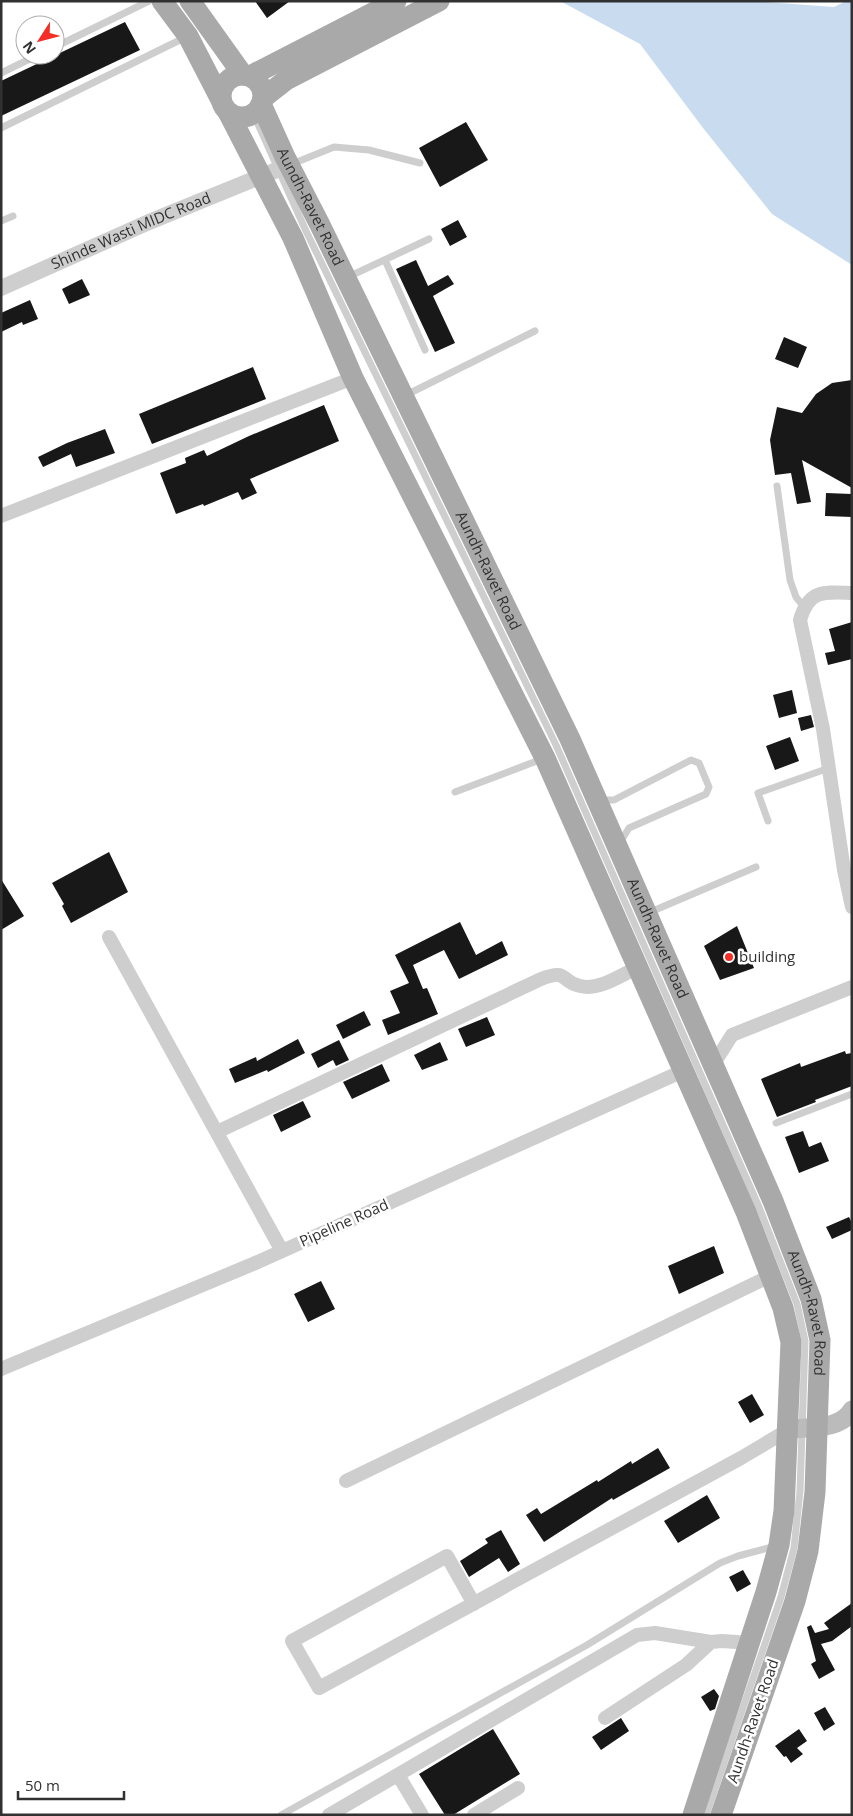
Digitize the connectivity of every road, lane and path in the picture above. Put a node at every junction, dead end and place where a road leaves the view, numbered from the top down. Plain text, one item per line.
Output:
1 (149, 1) edge
2 (162, 1) edge
3 (190, 1) edge
4 (396, 1) edge
5 (439, 1) edge
6 (188, 36) junction
7 (65, 42) edge
8 (17, 65) edge
9 (1, 73) edge
10 (247, 76) junction
11 (259, 105) junction
12 (225, 106) junction
13 (1, 128) edge
14 (420, 163) dead end
15 (276, 170) junction
16 (13, 216) dead end
17 (1, 221) edge
18 (429, 239) dead end
19 (385, 260) junction
20 (346, 278) junction
21 (1, 288) edge
22 (535, 331) dead end
23 (425, 350) dead end
24 (353, 378) junction
25 (403, 396) junction
26 (777, 486) dead end
27 (1, 516) edge
28 (852, 593) edge
29 (804, 606) junction
30 (545, 758) junction
31 (829, 768) junction
32 (455, 792) dead end
33 (596, 800) junction
34 (768, 821) dead end
35 (618, 850) junction
36 (756, 867) dead end
37 (852, 907) edge
38 (646, 914) junction
39 (109, 937) dead end
40 (638, 967) junction
41 (852, 988) edge
42 (713, 1065) junction
43 (683, 1070) junction
44 (852, 1094) edge
45 (776, 1123) dead end
46 (217, 1132) junction
47 (282, 1251) junction
48 (770, 1276) junction
49 (1, 1370) edge
50 (852, 1410) edge
51 (802, 1428) junction
52 (346, 1481) dead end
53 (779, 1545) junction
54 (474, 1604) junction
55 (711, 1642) junction
56 (750, 1643) junction
57 (605, 1718) dead end
58 (398, 1775) junction
59 (518, 1788) dead end
60 (282, 1815) edge
61 (329, 1815) edge
62 (422, 1815) edge
63 (474, 1815) edge
64 (693, 1815) edge
65 (706, 1815) edge
66 (721, 1815) edge

1 - 7 lane
2 - 6 main road, Aundh-Ravet Road
3 - 10 main road
4 - 10 main road
5 - 11 main road
6 - 12 main road, Aundh-Ravet Road
6 - 13 lane
8 - 9 lane
10 - 11 main road
10 - 12 main road
11 - 12 main road
11 - 15 main road, Aundh-Ravet Road
12 - 15 main road, Aundh-Ravet Road
14 - 15 lane
15 - 20 main road, Aundh-Ravet Road
15 - 21 street, Shinde Wasti MIDC Road
15 - 24 main road, Aundh-Ravet Road
15 - 51 lane
16 - 17 lane
18 - 19 lane
19 - 20 lane
19 - 23 lane
20 - 25 main road, Aundh-Ravet Road
22 - 25 lane
24 - 27 street
24 - 30 main road, Aundh-Ravet Road
25 - 33 main road, Aundh-Ravet Road
26 - 29 lane
28 - 29 street
29 - 31 street
30 - 32 lane
30 - 40 main road, Aundh-Ravet Road
31 - 34 lane
31 - 37 street
33 - 35 main road, Aundh-Ravet Road
33 - 35 lane
35 - 38 main road, Aundh-Ravet Road
36 - 38 lane
38 - 42 main road, Aundh-Ravet Road
39 - 46 street
40 - 43 main road, Aundh-Ravet Road
40 - 46 street
41 - 42 street
42 - 51 main road, Aundh-Ravet Road
43 - 47 street, Pipeline Road
43 - 48 main road, Aundh-Ravet Road
44 - 45 lane
46 - 47 street
47 - 49 street, Pipeline Road
48 - 51 main road, Aundh-Ravet Road
48 - 52 street
50 - 51 main road
51 - 53 main road, Aundh-Ravet Road
51 - 54 street
51 - 65 lane
51 - 66 main road, Aundh-Ravet Road
53 - 56 main road, Aundh-Ravet Road
53 - 60 lane
54 - 54 street
55 - 56 street
55 - 57 street
55 - 58 street
56 - 64 main road, Aundh-Ravet Road
58 - 61 street
58 - 62 street
59 - 63 street

